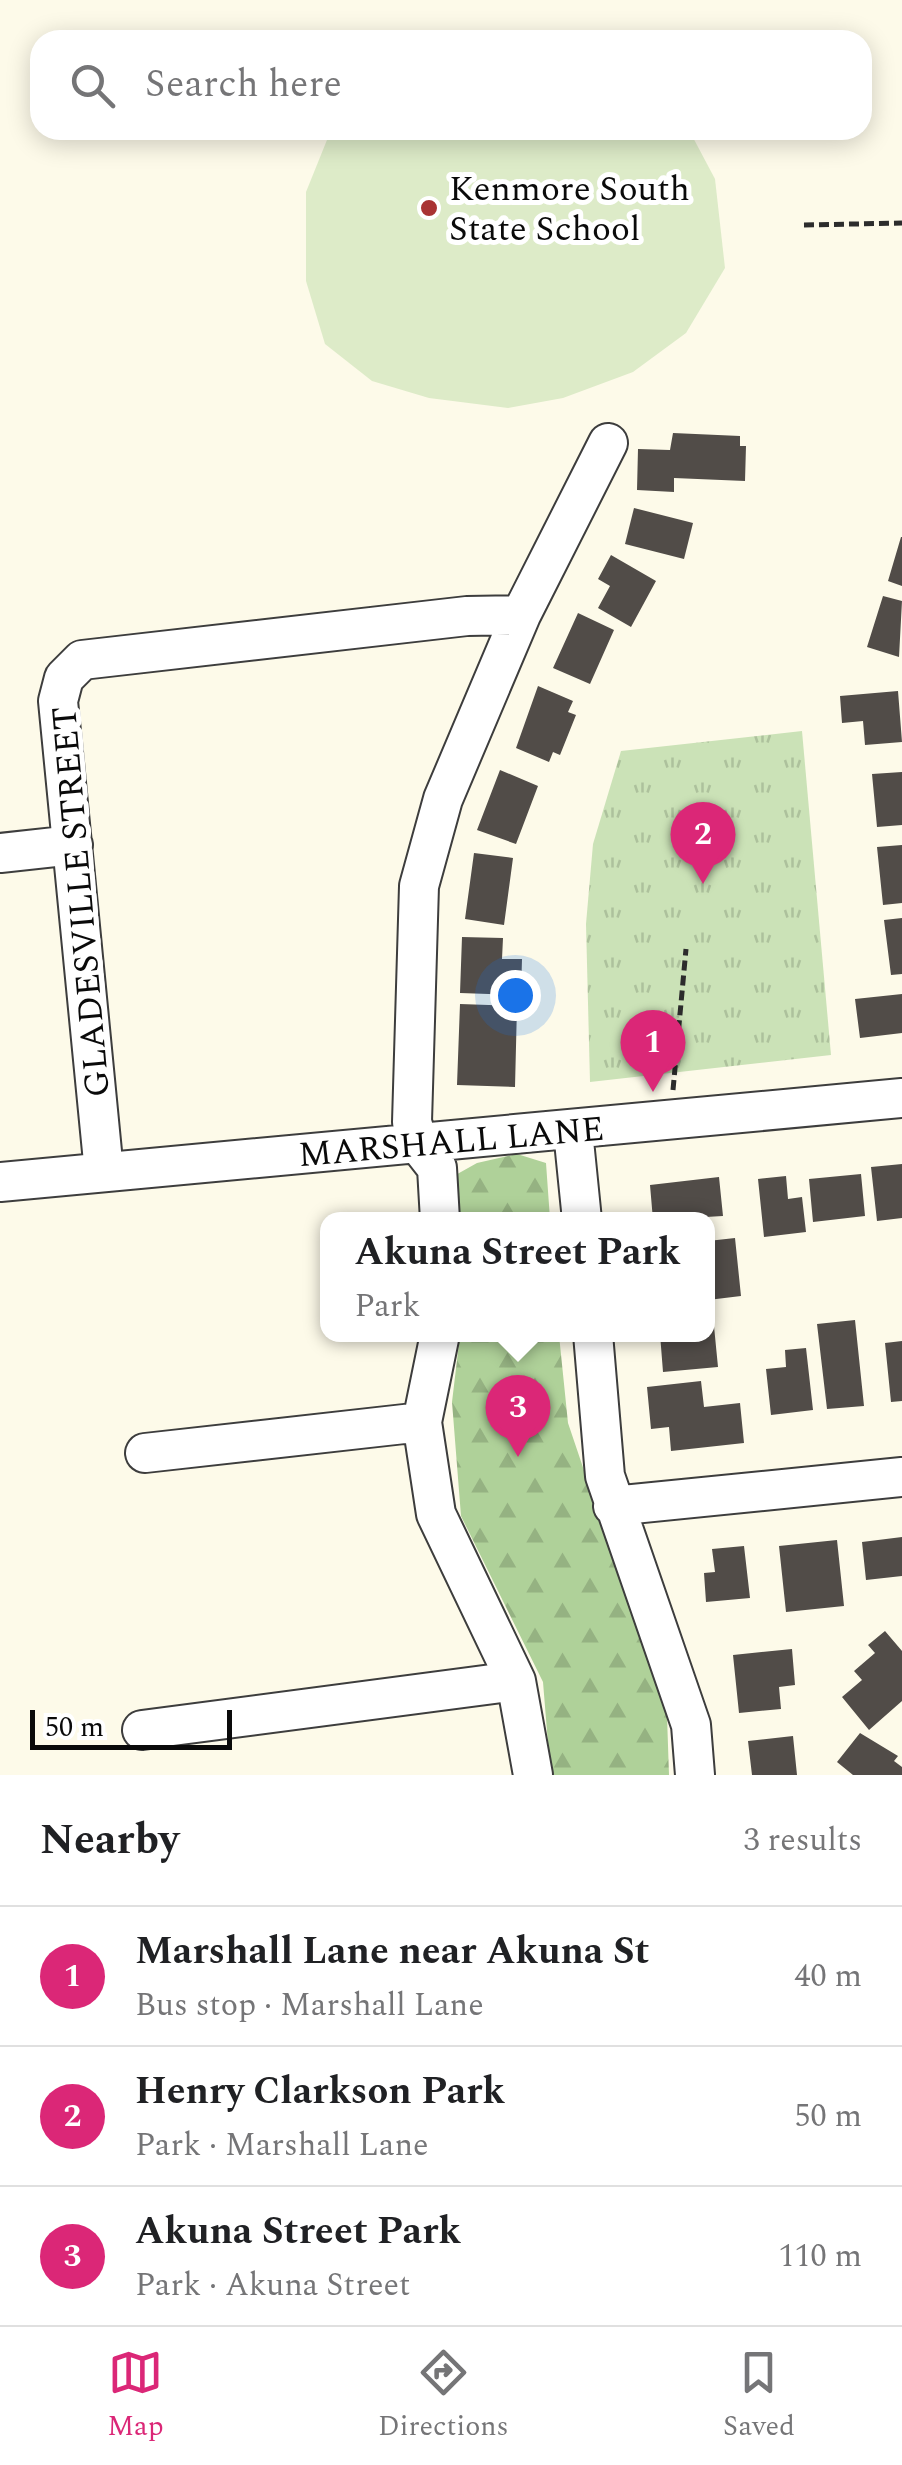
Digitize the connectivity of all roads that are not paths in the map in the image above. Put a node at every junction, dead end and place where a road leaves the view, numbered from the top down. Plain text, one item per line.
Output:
1 (608, 443) dead end
2 (520, 615) junction
3 (73, 844) junction
4 (0, 853) edge
5 (902, 1098) edge
6 (573, 1131) junction
7 (420, 1145) junction
8 (104, 1172) junction
9 (0, 1182) edge
10 (439, 1212) edge
11 (581, 1212) edge
12 (438, 1342) edge
13 (594, 1342) edge
14 (422, 1422) junction
15 (145, 1453) dead end
16 (902, 1476) edge
17 (612, 1506) junction
18 (516, 1681) junction
19 (142, 1730) dead end
20 (533, 1775) edge
21 (694, 1775) edge

1 - 2 street
2 - 3 street, GLADESVILLE STREET
2 - 7 street
3 - 4 street
3 - 8 street, GLADESVILLE STREET
5 - 6 street, MARSHALL LANE
6 - 7 street, MARSHALL LANE
6 - 11 street
7 - 8 street, MARSHALL LANE
7 - 10 street
8 - 9 street, MARSHALL LANE
12 - 14 street
13 - 17 street
14 - 15 street
14 - 18 street
16 - 17 street
17 - 21 street
18 - 19 street
18 - 20 street

